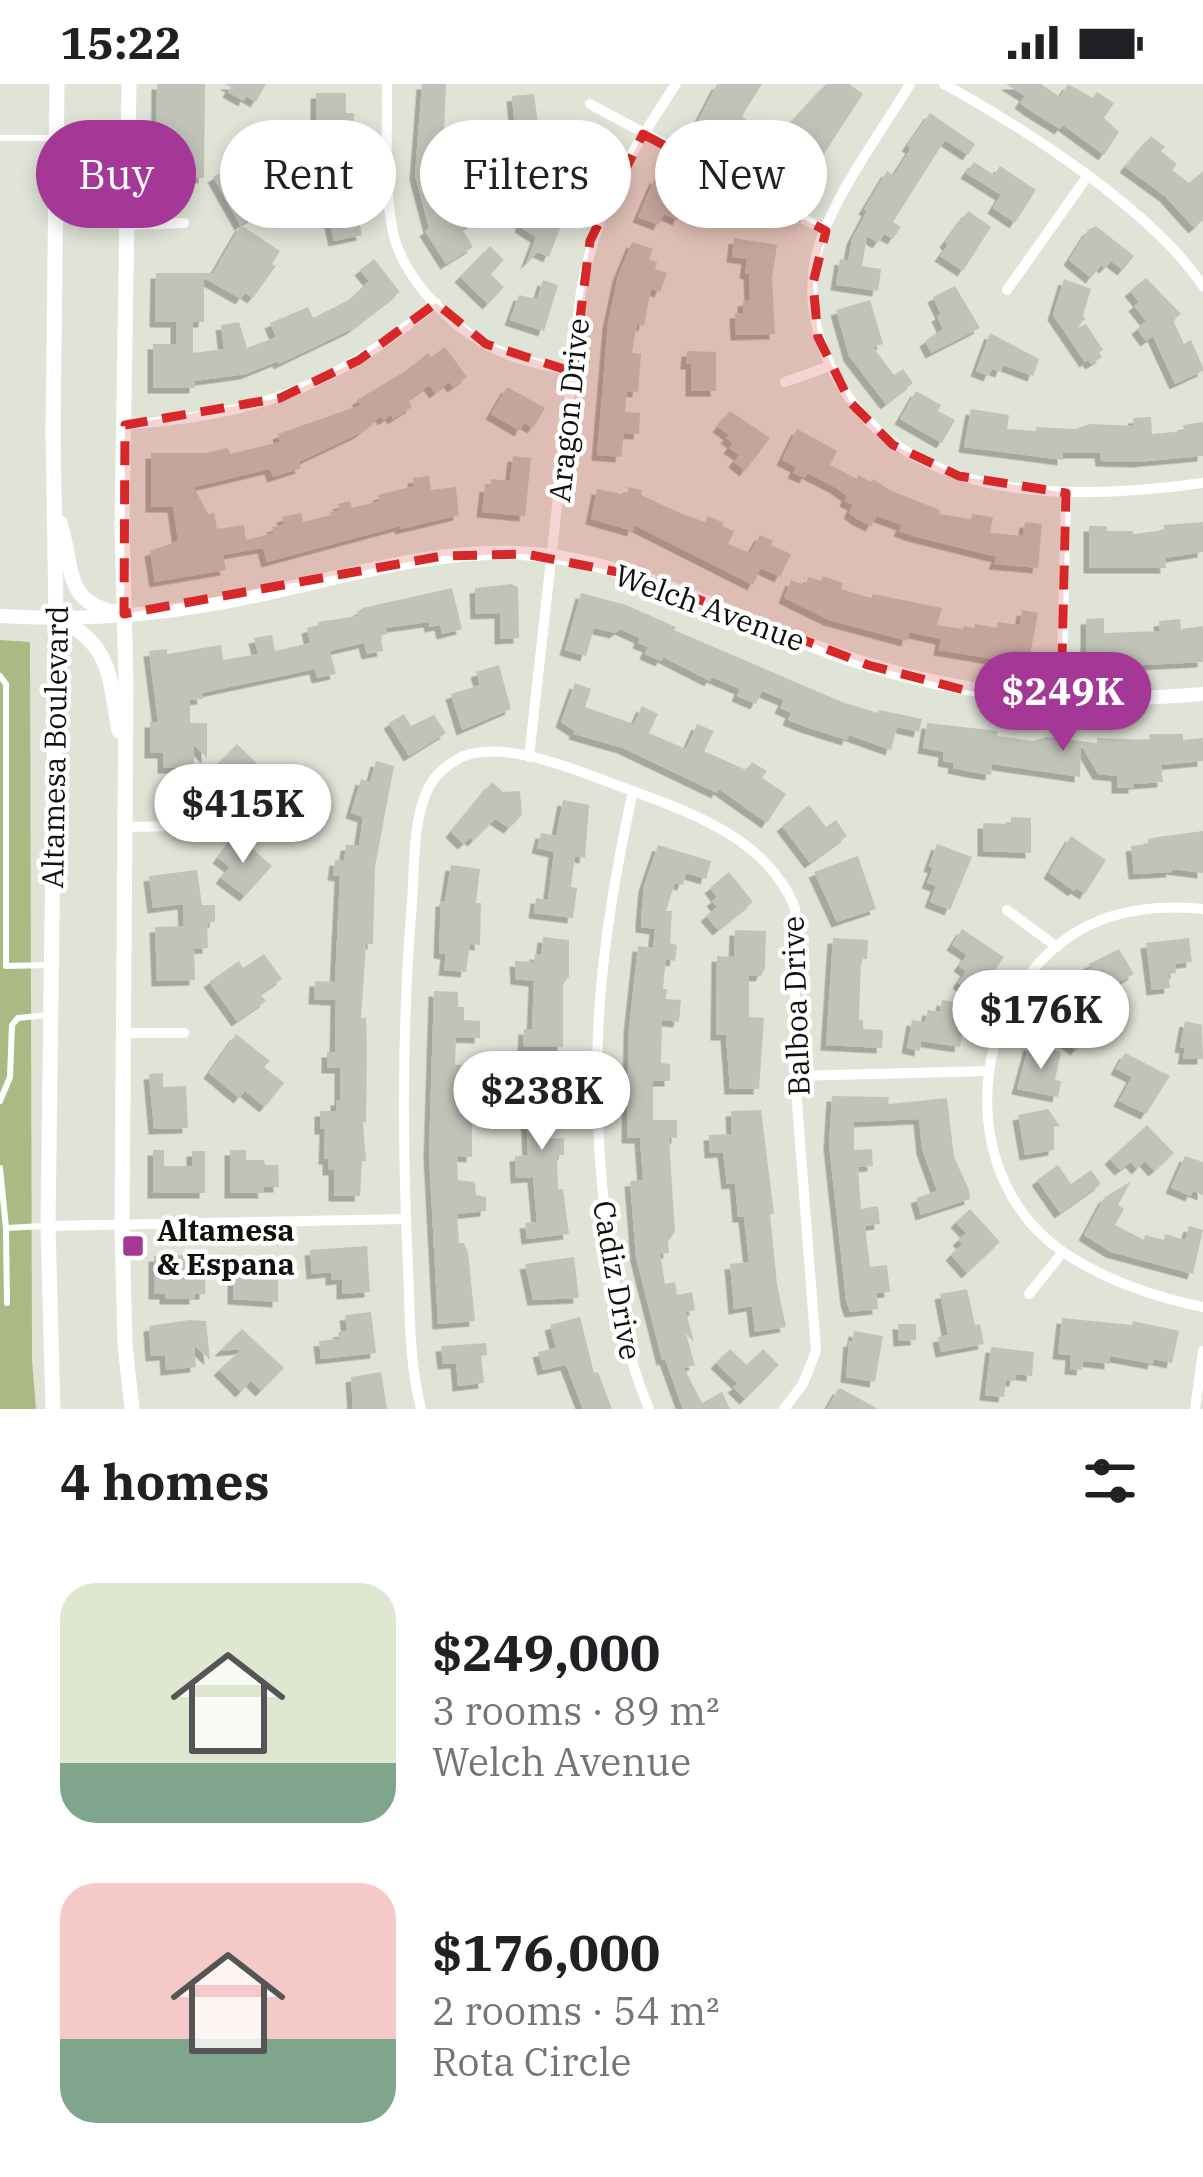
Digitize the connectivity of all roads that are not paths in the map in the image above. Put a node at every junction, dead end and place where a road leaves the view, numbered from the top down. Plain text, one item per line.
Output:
1 (57, 84) edge
2 (129, 84) edge
3 (386, 84) edge
4 (676, 84) edge
5 (910, 84) edge
6 (944, 84) edge
7 (590, 104) dead end
8 (58, 120) edge
9 (128, 120) edge
10 (643, 134) junction
11 (0, 138) edge
12 (36, 138) edge
13 (1087, 177) junction
14 (57, 228) edge
15 (126, 228) edge
16 (826, 231) junction
17 (1203, 286) edge
18 (1007, 290) dead end
19 (436, 303) junction
20 (830, 366) junction
21 (572, 372) junction
22 (785, 382) dead end
23 (124, 425) junction
24 (1203, 483) edge
25 (1066, 493) junction
26 (54, 502) junction
27 (553, 556) junction
28 (124, 614) junction
29 (0, 616) edge
30 (56, 617) junction
31 (0, 676) edge
32 (1203, 694) edge
33 (1061, 700) junction
34 (529, 757) junction
35 (125, 763) junction
36 (633, 791) junction
37 (187, 826) dead end
38 (124, 827) junction
39 (1203, 909) edge
40 (1007, 910) dead end
41 (1057, 947) junction
42 (52, 965) junction
43 (3, 966) edge
44 (52, 1014) junction
45 (184, 1033) dead end
46 (124, 1034) junction
47 (988, 1071) junction
48 (795, 1076) junction
49 (0, 1101) edge
50 (0, 1172) edge
51 (405, 1220) junction
52 (48, 1226) junction
53 (122, 1227) junction
54 (6, 1228) junction
55 (1063, 1252) junction
56 (1029, 1294) dead end
57 (7, 1304) dead end
58 (1203, 1307) edge
59 (1203, 1351) edge
60 (53, 1409) edge
61 (132, 1409) edge
62 (421, 1409) edge
63 (650, 1409) edge
64 (784, 1409) edge
65 (1195, 1409) edge

1 - 8 main road, Altamesa Boulevard
2 - 9 main road
3 - 19 street
4 - 10 street, Aragon Drive
5 - 16 street
6 - 13 street
7 - 10 street
10 - 16 street
10 - 21 street, Aragon Drive
11 - 12 lane
13 - 17 street
13 - 18 street
14 - 26 main road, Altamesa Boulevard
15 - 23 main road
16 - 20 street
19 - 21 street
19 - 23 street
20 - 22 street
20 - 25 street
21 - 27 street, Aragon Drive
23 - 28 main road
24 - 25 street
25 - 33 street
26 - 28 main road
26 - 30 main road, Altamesa Boulevard
27 - 28 street, Welch Avenue
27 - 33 street, Welch Avenue
27 - 34 street, Aragon Drive
28 - 30 street, Welch Avenue
28 - 35 main road
29 - 30 street, Welch Avenue
30 - 35 main road
30 - 42 main road, Altamesa Boulevard
31 - 43 lane
32 - 33 street, Welch Avenue
34 - 36 street, Balboa Drive
34 - 51 street, Balboa Drive
35 - 38 main road
36 - 48 street, Balboa Drive
36 - 63 street, Cadiz Drive
37 - 38 street
38 - 46 main road
39 - 41 street
40 - 41 street
41 - 47 street
42 - 43 lane
42 - 44 main road, Altamesa Boulevard
44 - 49 lane
44 - 52 main road, Altamesa Boulevard
45 - 46 street
46 - 53 main road
47 - 48 street
47 - 55 street
48 - 64 street, Balboa Drive
50 - 54 lane
51 - 53 street
51 - 62 street, Balboa Drive
52 - 53 street
52 - 54 lane
52 - 60 main road, Altamesa Boulevard
53 - 61 main road
54 - 57 lane
55 - 56 street
55 - 58 street
59 - 65 street

